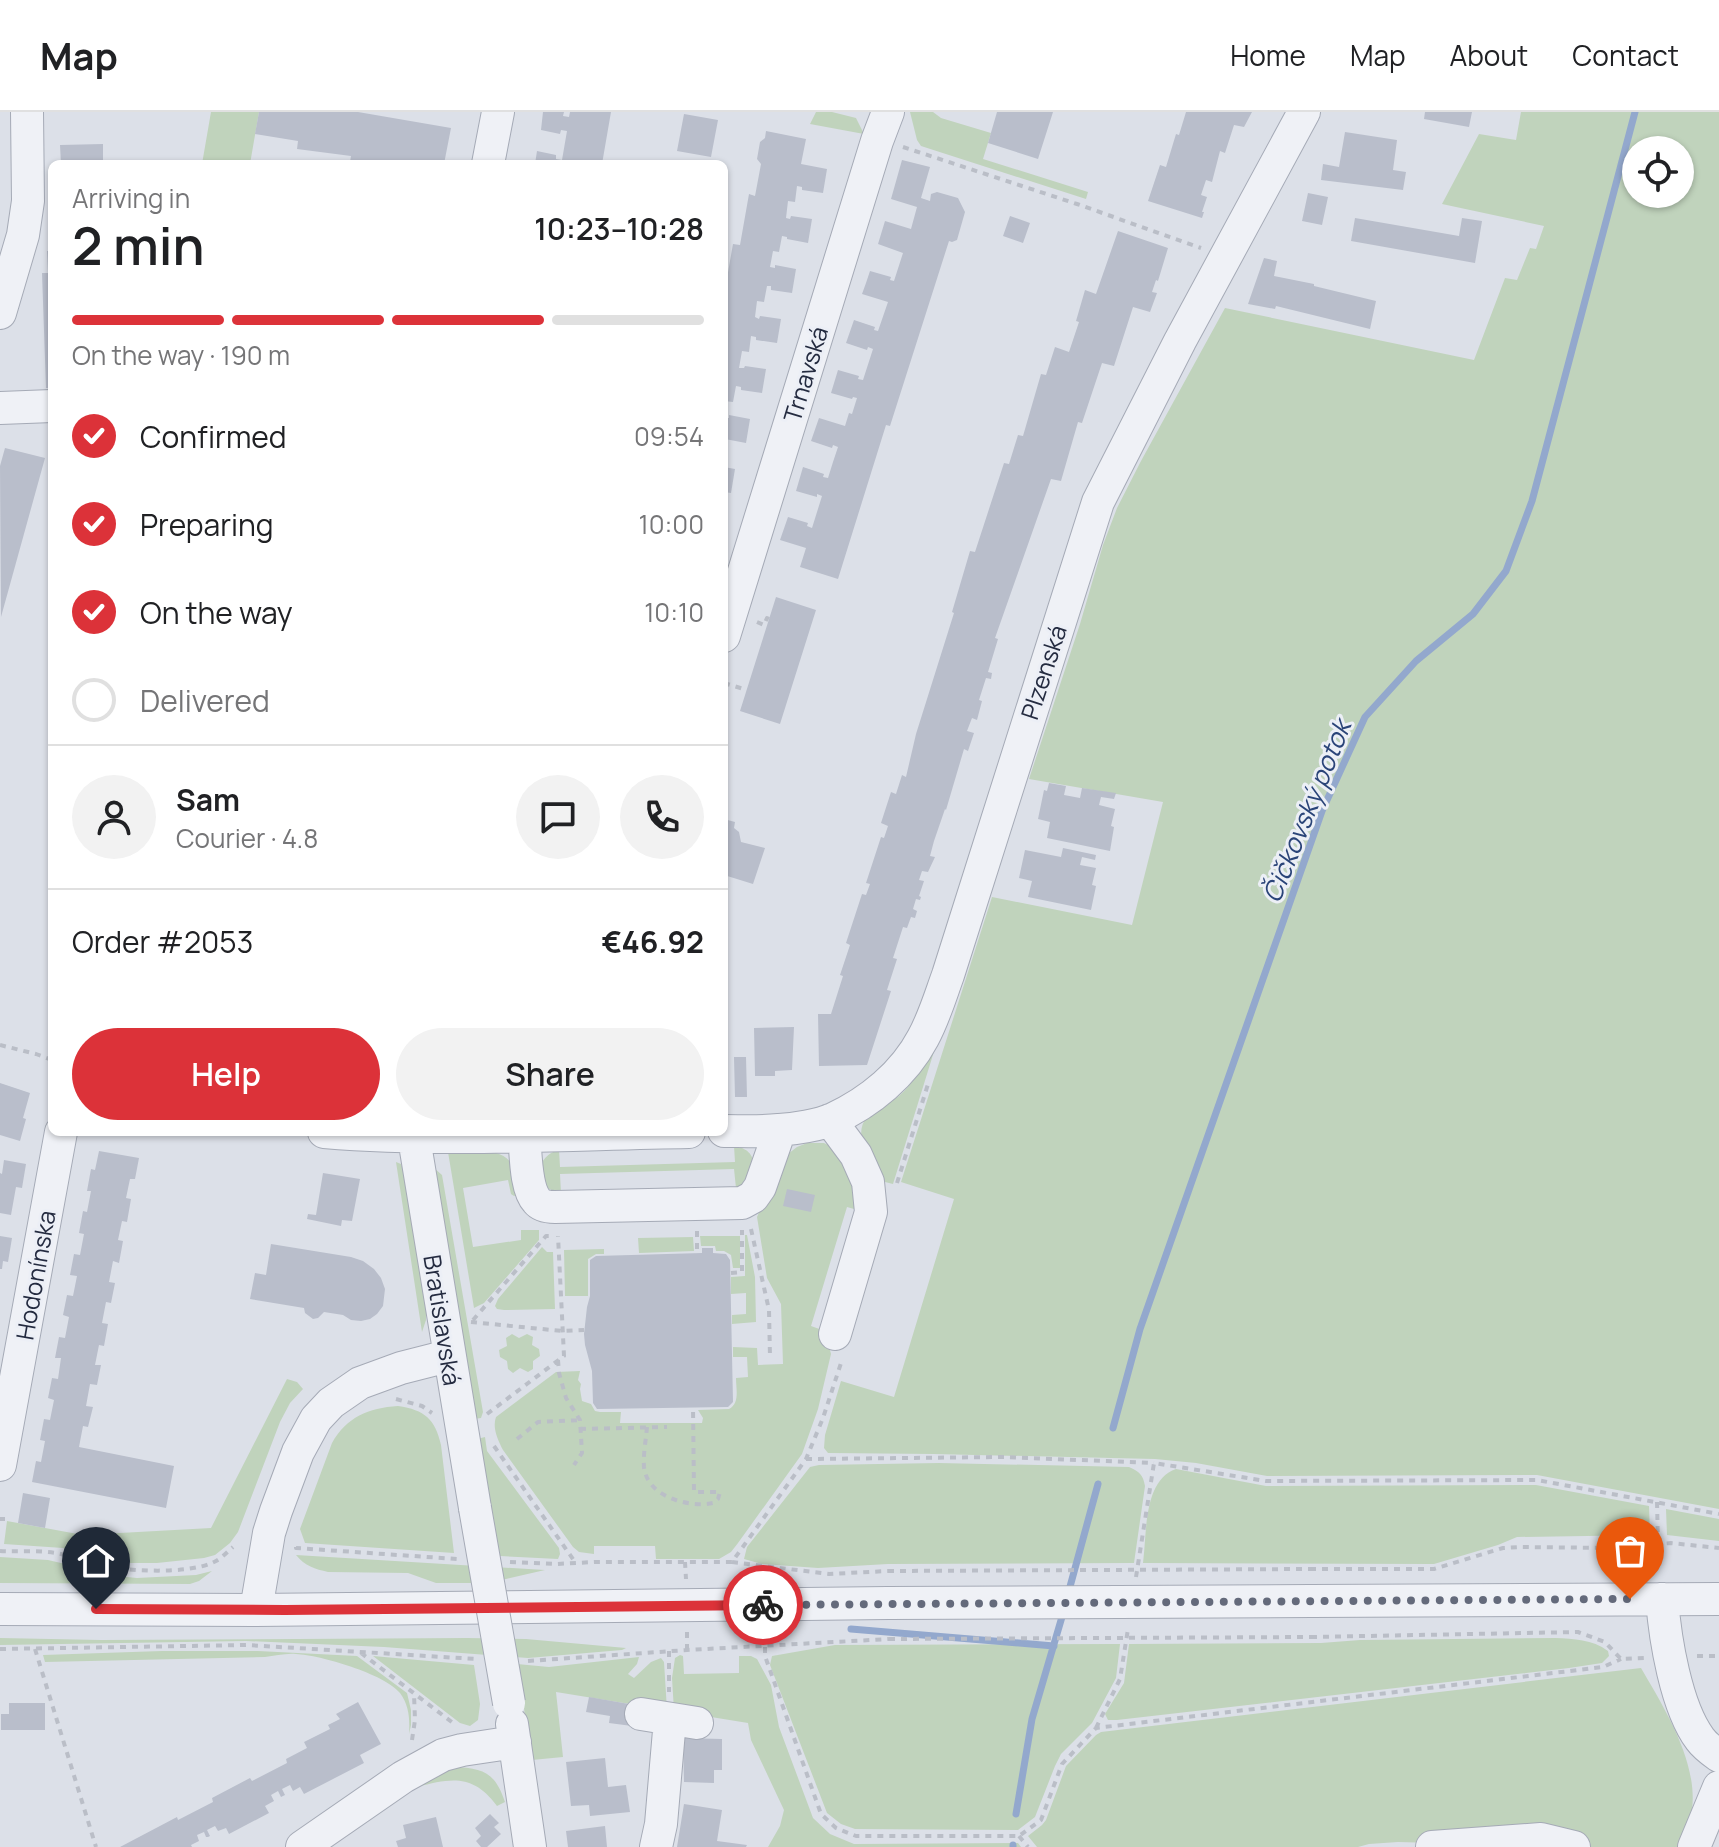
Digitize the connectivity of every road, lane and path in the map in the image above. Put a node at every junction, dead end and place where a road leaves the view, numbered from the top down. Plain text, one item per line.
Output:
1 (27, 112) edge
2 (498, 112) edge
3 (1304, 112) edge
4 (882, 127) edge
5 (489, 160) edge
6 (1199, 248) dead end
7 (0, 313) edge
8 (48, 406) edge
9 (0, 408) edge
10 (728, 623) edge
11 (728, 684) edge
12 (747, 690) dead end
13 (0, 1045) edge
14 (48, 1058) edge
15 (830, 1120) junction
16 (780, 1130) junction
17 (728, 1131) edge
18 (60, 1136) edge
19 (413, 1136) edge
20 (524, 1136) edge
21 (697, 1231) dead end
22 (697, 1254) dead end
23 (731, 1273) dead end
24 (584, 1330) dead end
25 (562, 1331) junction
26 (835, 1334) dead end
27 (448, 1356) junction
28 (770, 1357) dead end
29 (558, 1360) junction
30 (396, 1399) dead end
31 (693, 1407) dead end
32 (487, 1414) dead end
33 (580, 1420) junction
34 (439, 1422) dead end
35 (647, 1427) junction
36 (667, 1427) dead end
37 (580, 1429) junction
38 (517, 1439) dead end
39 (499, 1453) dead end
40 (806, 1459) dead end
41 (1154, 1463) junction
42 (0, 1465) edge
43 (574, 1465) dead end
44 (1657, 1502) junction
45 (1719, 1514) edge
46 (1658, 1544) junction
47 (233, 1547) dead end
48 (1719, 1548) edge
49 (0, 1551) edge
50 (1139, 1558) dead end
51 (575, 1562) dead end
52 (732, 1562) dead end
53 (1662, 1599) junction
54 (1719, 1599) edge
55 (0, 1609) edge
56 (256, 1610) junction
57 (765, 1647) junction
58 (0, 1649) edge
59 (35, 1649) junction
60 (669, 1651) junction
61 (359, 1652) junction
62 (1719, 1656) edge
63 (1670, 1657) junction
64 (1621, 1659) junction
65 (481, 1660) dead end
66 (525, 1661) dead end
67 (1120, 1679) dead end
68 (414, 1694) junction
69 (669, 1718) joint
70 (451, 1721) dead end
71 (1096, 1728) junction
72 (515, 1742) junction
73 (1719, 1756) edge
74 (403, 1777) junction
75 (1719, 1787) edge
76 (1019, 1836) junction
77 (96, 1847) edge
78 (302, 1847) edge
79 (530, 1847) edge
80 (656, 1847) edge
81 (1028, 1847) edge
82 (1432, 1847) edge
83 (1574, 1847) edge
84 (1694, 1847) edge

1 - 7 street
2 - 5 street
3 - 15 street, Plzenská
4 - 6 path
4 - 10 street, Trnavská
8 - 9 street
11 - 12 path
13 - 14 path
15 - 16 street, Plzenská
15 - 26 street
16 - 17 street, Plzenská
16 - 20 street
18 - 42 street, Hodonínska
19 - 27 street, Bratislavská
21 - 22 path
23 - 28 path
24 - 25 path
25 - 25 path
25 - 29 path
27 - 56 street
27 - 72 street, Bratislavská, bridge
29 - 32 path
29 - 33 path
30 - 34 path
31 - 35 path
33 - 37 path
33 - 38 path
35 - 36 path
35 - 37 path
37 - 43 path
39 - 51 path
40 - 41 path
41 - 44 path
41 - 50 path
44 - 45 path
44 - 46 path
46 - 48 path
46 - 52 path, bridge
47 - 49 path
53 - 54 street
53 - 56 street, bridge
53 - 63 street
55 - 56 street
57 - 60 path
57 - 64 path, bridge
57 - 76 path
58 - 59 path
59 - 61 path
59 - 77 path
60 - 66 path
60 - 69 path
61 - 65 path
61 - 68 path
62 - 63 path
63 - 64 path
63 - 73 street
64 - 71 path
67 - 71 path
68 - 70 path
68 - 74 path
69 - 80 street
71 - 76 path
72 - 74 street
72 - 79 street, Bratislavská
74 - 78 street
75 - 84 street
76 - 81 path
82 - 83 street

